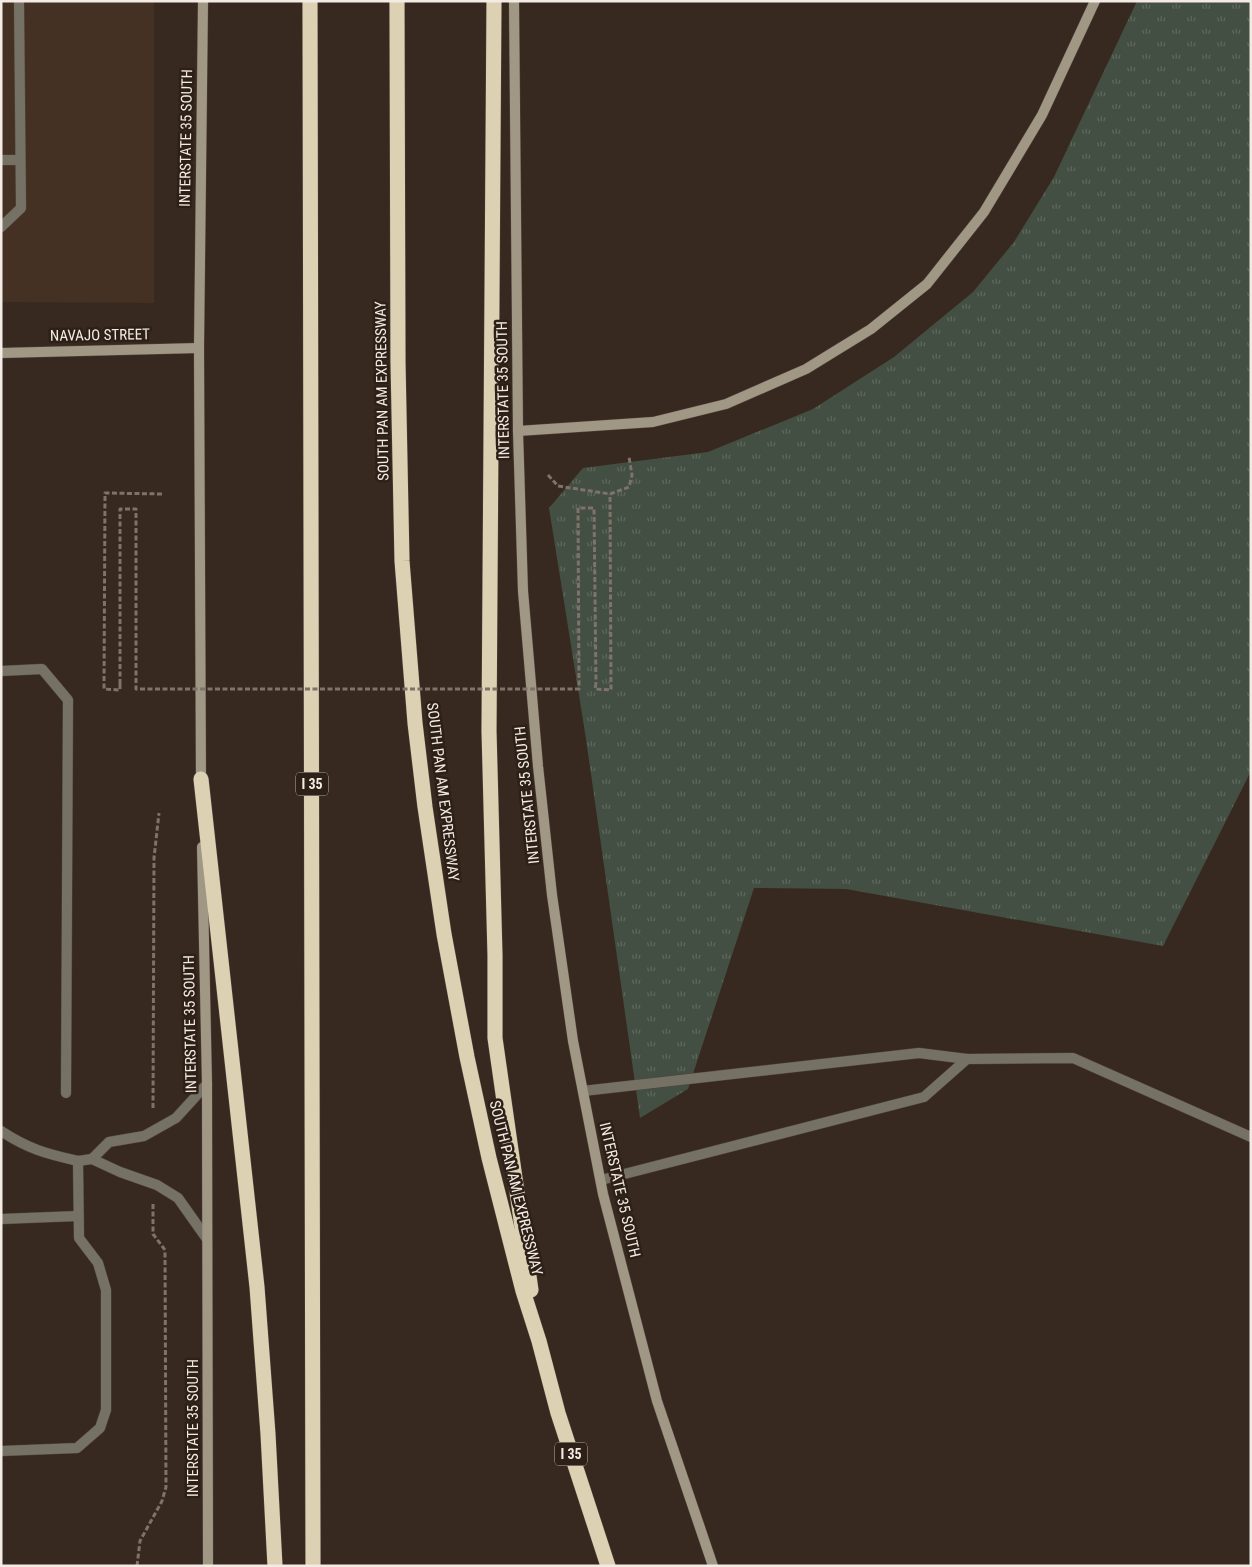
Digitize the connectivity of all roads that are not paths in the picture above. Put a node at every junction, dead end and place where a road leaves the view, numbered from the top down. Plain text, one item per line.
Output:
1 (19, 1) edge
2 (203, 1) edge
3 (310, 1) edge
4 (397, 1) edge
5 (494, 1) edge
6 (514, 1) edge
7 (1095, 1) edge
8 (1, 160) edge
9 (20, 160) junction
10 (1, 227) edge
11 (199, 348) junction
12 (1, 352) edge
13 (518, 430) junction
14 (1, 671) edge
15 (201, 779) junction
16 (966, 1059) junction
17 (207, 1084) junction
18 (583, 1091) junction
19 (66, 1093) dead end
20 (1, 1131) edge
21 (1251, 1137) edge
22 (92, 1159) junction
23 (78, 1161) junction
24 (601, 1180) junction
25 (78, 1216) junction
26 (1, 1218) edge
27 (207, 1239) junction
28 (539, 1341) junction
29 (1, 1451) edge
30 (208, 1566) edge
31 (275, 1566) edge
32 (313, 1566) edge
33 (608, 1566) edge
34 (713, 1566) edge

1 - 9 lane
2 - 11 main road, INTERSTATE 35 SOUTH
3 - 32 highway, I 35
4 - 28 highway, SOUTH PAN AM EXPRESSWAY / I 35
5 - 28 highway
6 - 13 main road, INTERSTATE 35 SOUTH
7 - 13 main road
8 - 9 lane
9 - 10 lane
11 - 12 main road, NAVAJO STREET
11 - 15 main road, INTERSTATE 35 SOUTH
13 - 18 main road, INTERSTATE 35 SOUTH
14 - 19 lane
15 - 17 main road, INTERSTATE 35 SOUTH
15 - 31 highway
16 - 18 lane
16 - 21 lane
16 - 24 lane
17 - 22 lane
17 - 27 main road, INTERSTATE 35 SOUTH
18 - 24 main road, INTERSTATE 35 SOUTH
20 - 23 lane
22 - 23 lane
22 - 27 lane
23 - 25 lane
24 - 34 main road, INTERSTATE 35 SOUTH
25 - 26 lane
25 - 29 lane
27 - 30 main road, INTERSTATE 35 SOUTH
28 - 33 highway, SOUTH PAN AM EXPRESSWAY / I 35

